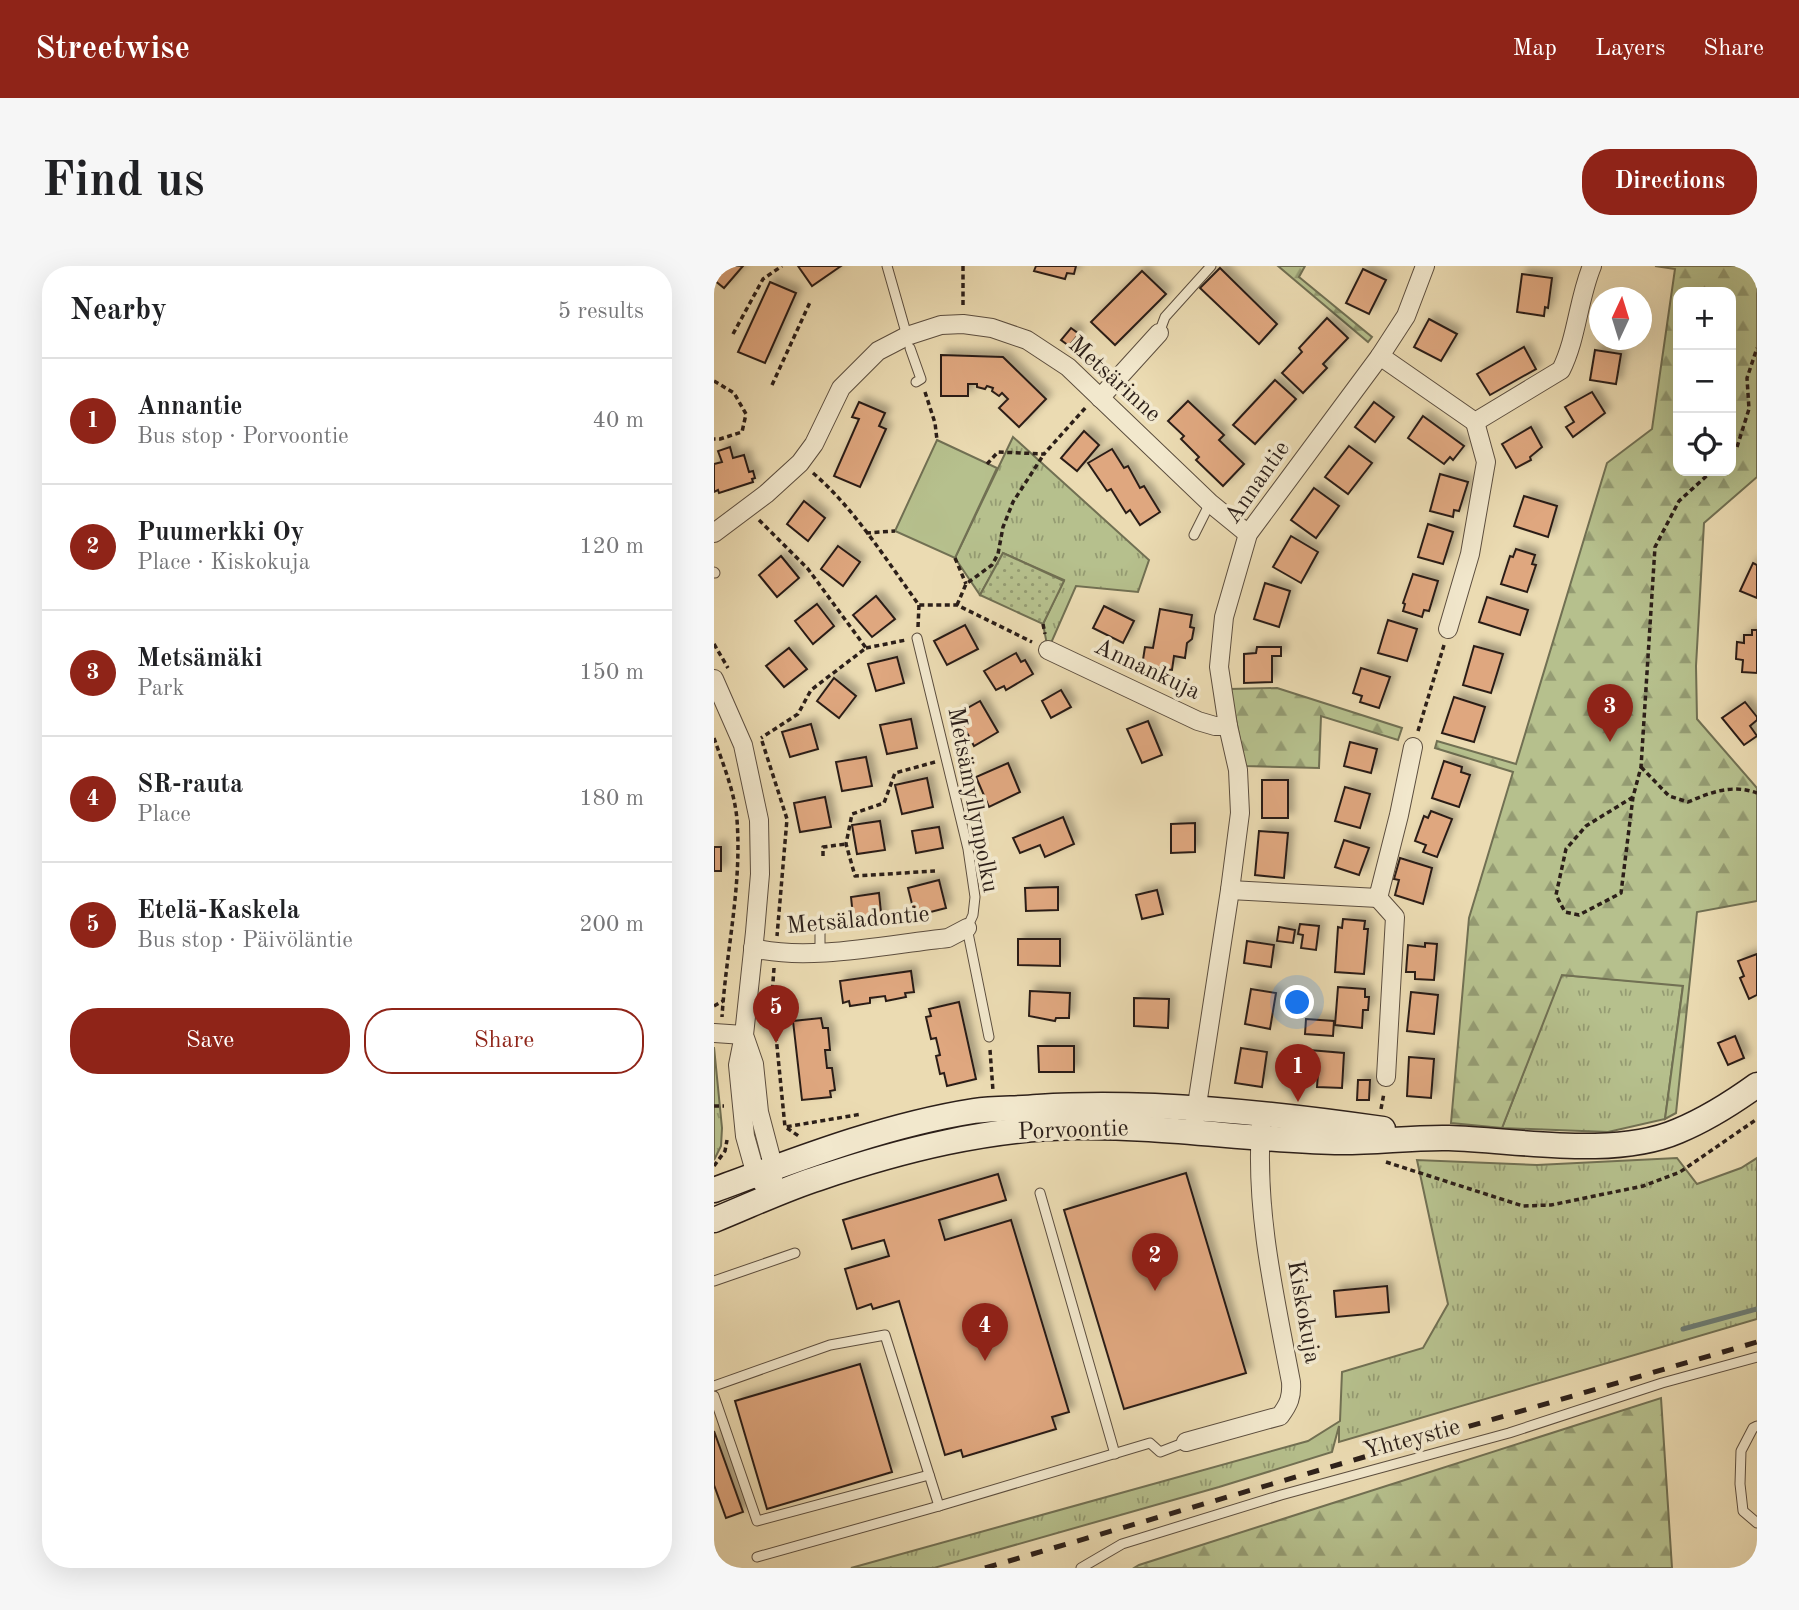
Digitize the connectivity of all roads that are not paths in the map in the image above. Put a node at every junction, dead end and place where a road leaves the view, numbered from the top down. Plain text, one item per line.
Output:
1 (887, 266) edge
2 (1211, 266) edge
3 (1425, 266) edge
4 (1591, 266) edge
5 (1159, 333) joint
6 (909, 342) junction
7 (1380, 356) junction
8 (919, 381) road end
9 (1094, 401) junction
10 (1475, 422) junction
11 (1210, 503) junction
12 (714, 533) edge
13 (1248, 534) junction
14 (1194, 535) dead end
15 (1448, 629) road end
16 (917, 638) road end
17 (1048, 650) road end
18 (714, 679) edge
19 (1228, 726) junction
20 (1413, 747) road end
21 (1230, 890) junction
22 (1377, 898) junction
23 (967, 928) junction
24 (820, 930) dead end
25 (753, 948) junction
26 (820, 952) junction
27 (717, 1033) edge
28 (744, 1035) junction
29 (989, 1037) road end
30 (1386, 1077) dead end
31 (1757, 1085) edge
32 (1195, 1121) junction
33 (1261, 1126) junction
34 (765, 1172) junction
35 (714, 1190) edge
36 (1040, 1193) dead end
37 (773, 1197) junction
38 (714, 1220) edge
39 (795, 1253) dead end
40 (714, 1281) edge
41 (1757, 1357) edge
42 (714, 1386) edge
43 (714, 1396) edge
44 (1757, 1426) edge
45 (1186, 1442) joint
46 (1115, 1454) junction
47 (929, 1475) junction
48 (939, 1506) junction
49 (1757, 1523) edge
50 (757, 1557) dead end
51 (1081, 1568) edge

1 - 6 lane
2 - 5 lane
3 - 7 street, Annantie
4 - 10 street
5 - 9 street
6 - 8 lane
6 - 9 street, Metsärinne
6 - 12 street, Metsärinne
7 - 10 street
7 - 13 street, Annantie
9 - 11 street, Metsärinne
10 - 15 street
11 - 13 street, Metsärinne
11 - 14 lane
13 - 19 street, Annantie
16 - 23 lane, Metsämyllynpolku
17 - 19 street, Annankuja
18 - 25 street
19 - 21 street, Annantie
20 - 22 street
21 - 22 street
21 - 32 street, Annantie
22 - 30 street
23 - 26 street, Metsäladontie
23 - 29 lane, Metsämyllynpolku
24 - 26 lane
25 - 26 street, Metsäladontie
25 - 28 street
27 - 28 street
28 - 34 street
31 - 33 street, Porvoontie
32 - 33 street, Porvoontie
32 - 34 street, Porvoontie
32 - 37 street, Porvoontie
33 - 45 street, Kiskokuja
34 - 35 street, Porvoontie
34 - 37 street
36 - 46 lane
37 - 38 street, Porvoontie
39 - 40 lane
41 - 51 lane, Yhteystie
42 - 47 lane
43 - 47 lane
44 - 49 lane
45 - 46 lane
46 - 48 lane
47 - 48 lane
48 - 50 lane

